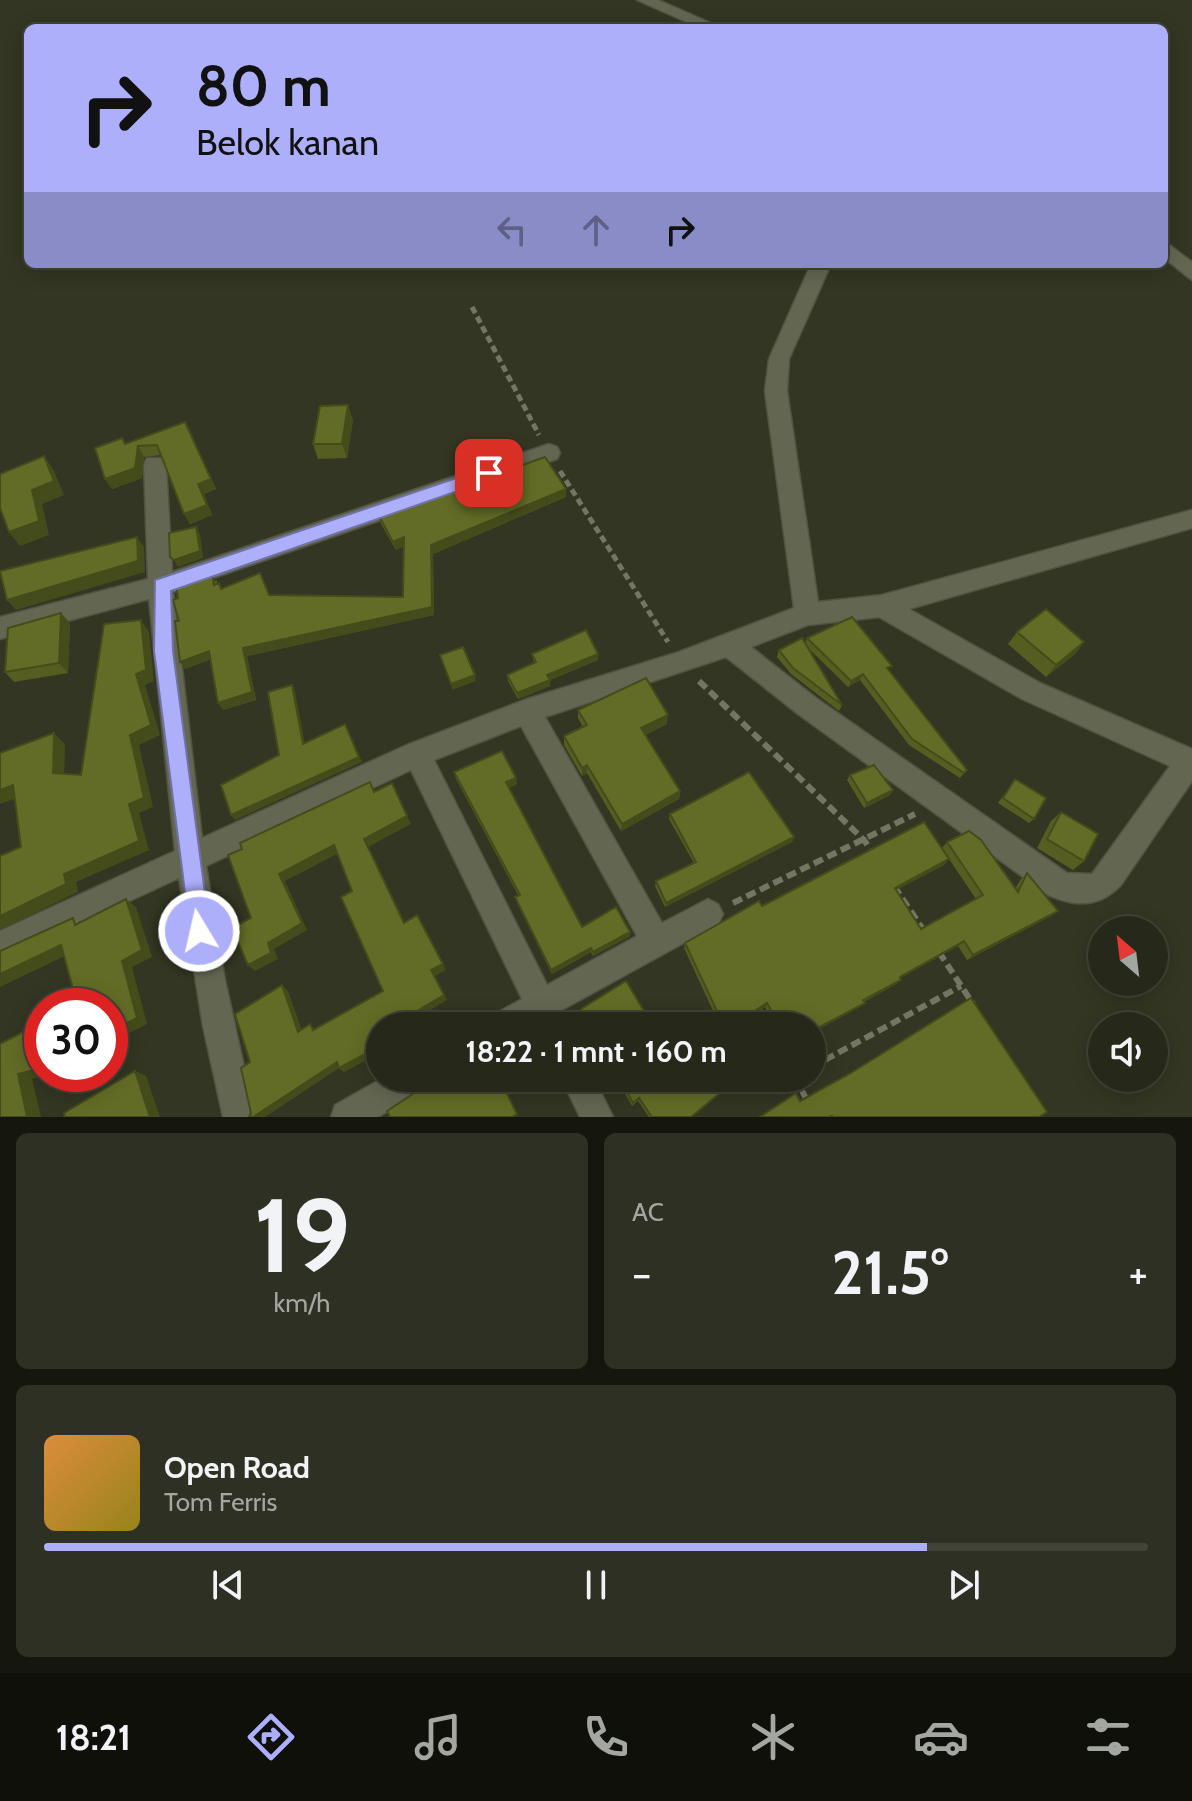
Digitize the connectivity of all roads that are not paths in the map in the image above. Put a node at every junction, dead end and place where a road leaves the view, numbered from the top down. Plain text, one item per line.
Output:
1 (645, 0) edge
2 (704, 24) edge
3 (1168, 251) edge
4 (819, 268) edge
5 (1192, 273) edge
6 (549, 453) road end
7 (155, 464) dead end
8 (1192, 519) edge
9 (161, 586) junction
10 (882, 606) junction
11 (807, 614) junction
12 (0, 628) edge
13 (728, 644) junction
14 (527, 711) junction
15 (417, 754) junction
16 (1191, 762) edge
17 (188, 859) junction
18 (708, 914) road end
19 (656, 942) junction
20 (0, 946) edge
21 (545, 1012) edge
22 (551, 1012) edge
23 (390, 1092) edge
24 (584, 1092) edge
25 (239, 1117) edge
26 (347, 1117) edge
27 (597, 1117) edge

1 - 2 street
3 - 5 street
4 - 11 street
6 - 9 street
7 - 9 street
8 - 10 street
9 - 12 street
9 - 17 street
10 - 11 street
10 - 16 street
11 - 13 street
13 - 14 street
13 - 16 street
14 - 15 street
14 - 19 street
15 - 17 street
15 - 21 street
17 - 20 street
17 - 25 street
18 - 19 street
19 - 22 street
23 - 26 street
24 - 27 street

